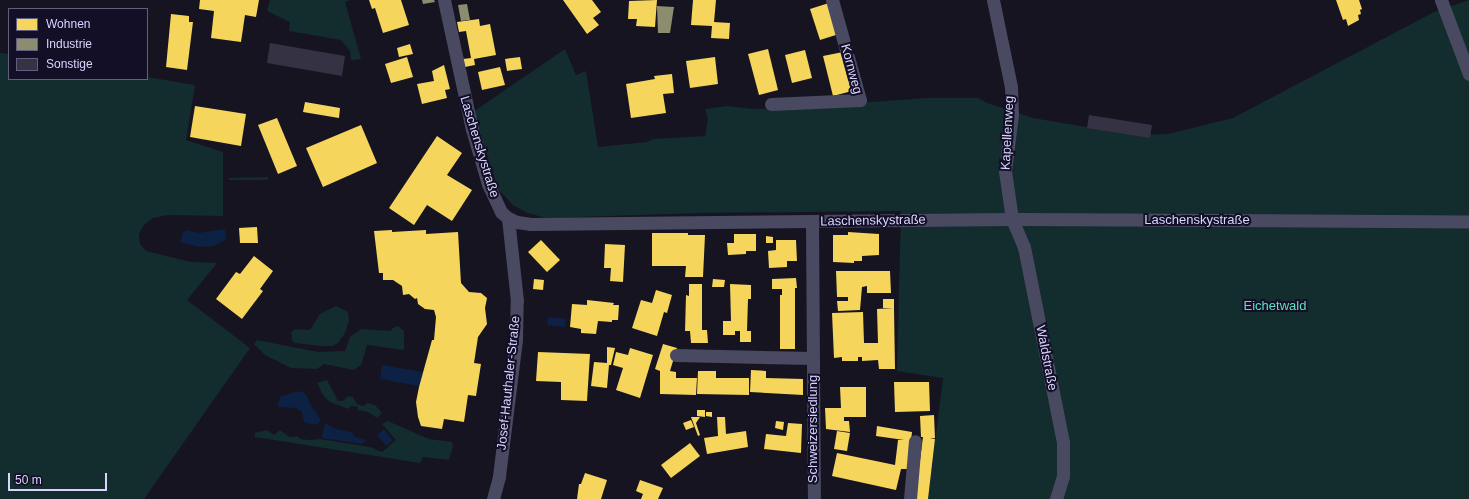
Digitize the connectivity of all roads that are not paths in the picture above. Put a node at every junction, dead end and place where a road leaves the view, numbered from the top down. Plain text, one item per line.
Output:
1 (444, 0) edge
2 (832, 0) edge
3 (993, 0) edge
4 (1441, 0) edge
5 (1469, 74) edge
6 (771, 104) dead end
7 (508, 218) junction
8 (1012, 219) junction
9 (1469, 221) edge
10 (812, 222) junction
11 (676, 355) dead end
12 (813, 358) junction
13 (915, 441) dead end
14 (493, 499) edge
15 (814, 499) edge
16 (910, 499) edge
17 (1056, 499) edge

1 - 7 street, Laschenskystraße
2 - 6 street, Kornweg
3 - 8 street, Kapellenweg
4 - 5 street
7 - 10 street, Laschenskystraße
7 - 14 street, Josef-Hauthaler-Straße
8 - 9 street, Laschenskystraße
8 - 10 street, Laschenskystraße
8 - 17 street, Waldstraße
10 - 12 street, Schweizersiedlung
11 - 12 street, Schweizersiedlung
12 - 15 street, Schweizersiedlung
13 - 16 street

